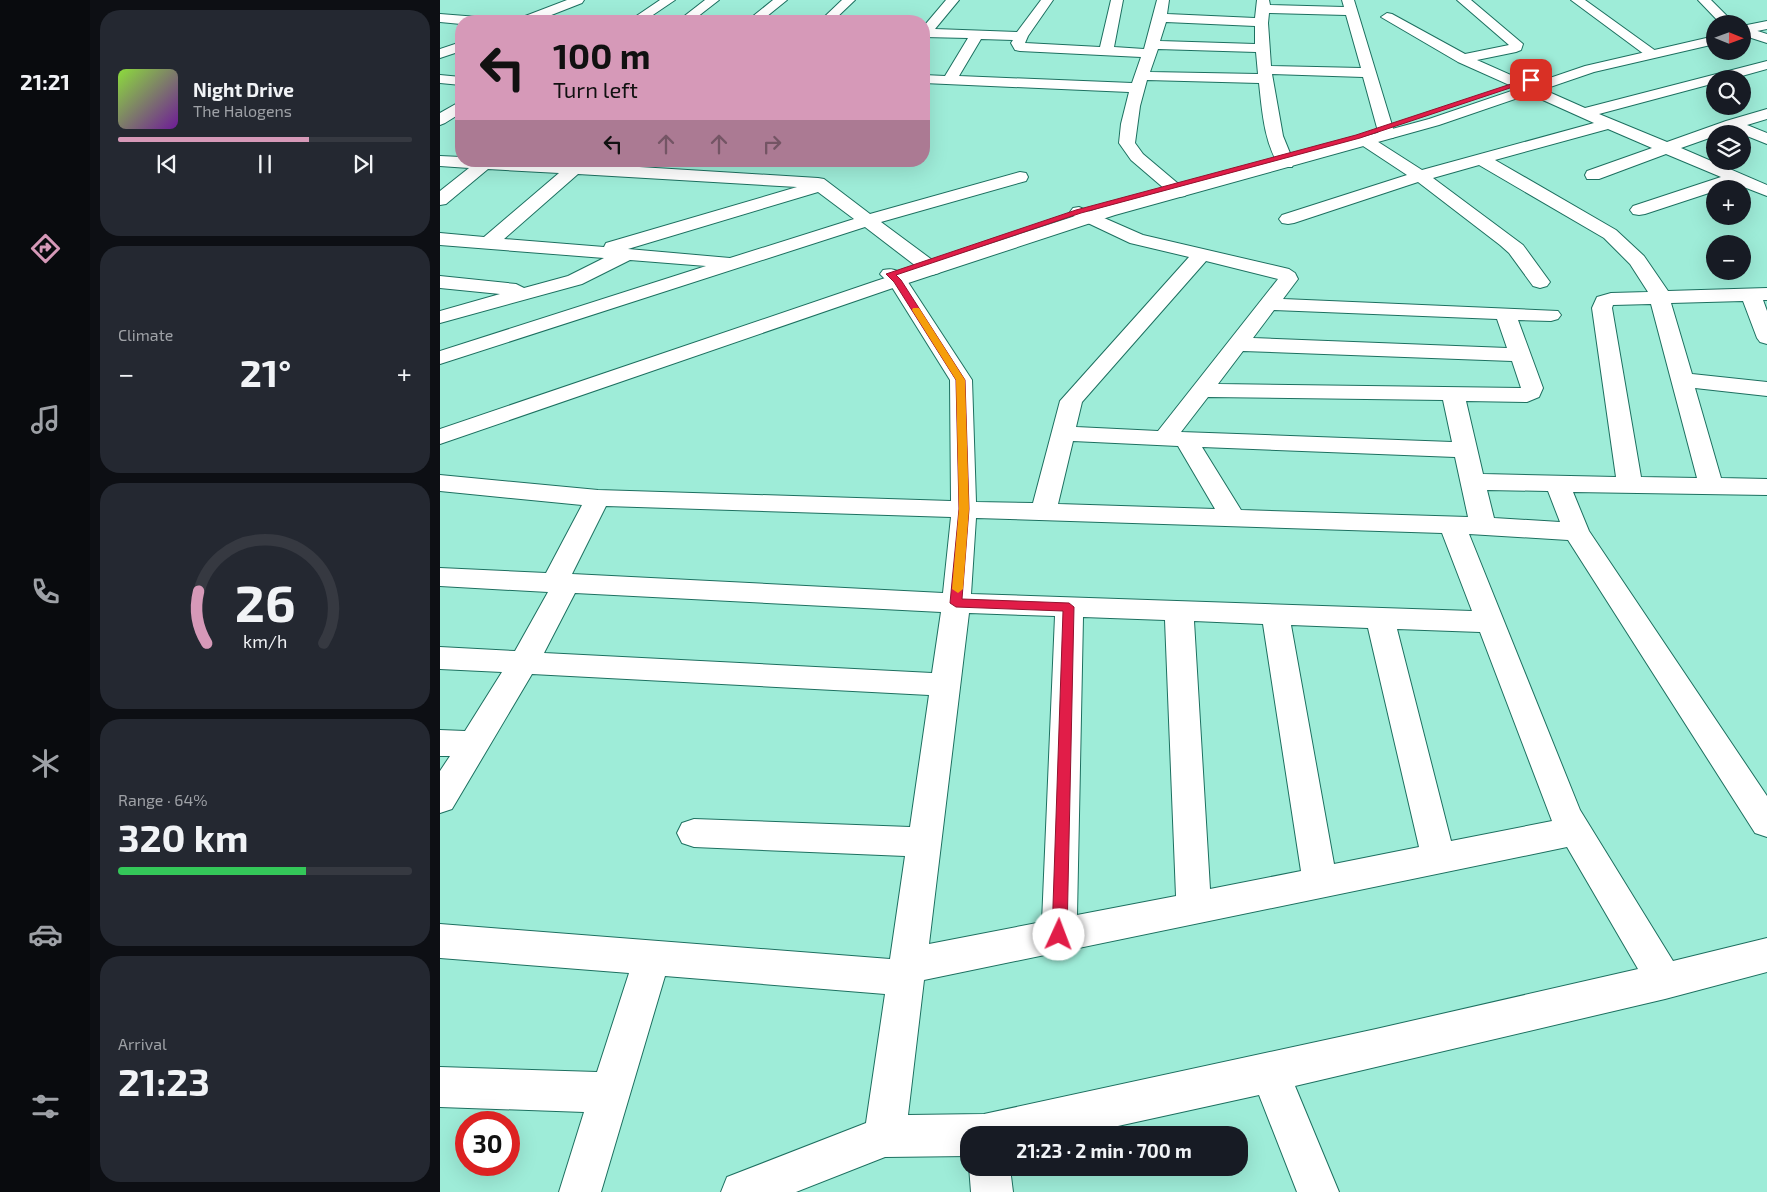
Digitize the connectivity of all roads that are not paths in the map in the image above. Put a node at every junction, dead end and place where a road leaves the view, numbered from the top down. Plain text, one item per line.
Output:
1 (578, 0) edge
2 (669, 0) edge
3 (713, 0) edge
4 (781, 0) edge
5 (849, 0) edge
6 (953, 0) edge
7 (1047, 0) edge
8 (1117, 0) edge
9 (1163, 0) edge
10 (1463, 0) edge
11 (1577, 0) edge
12 (1598, 0) edge
13 (1704, 0) edge
14 (1350, 6) edge
15 (1263, 10) edge
16 (541, 15) edge
17 (645, 15) edge
18 (692, 15) edge
19 (761, 15) edge
20 (833, 15) edge
21 (1720, 15) edge
22 (1386, 17) dead end
23 (440, 18) edge
24 (1161, 18) junction
25 (455, 19) edge
26 (1767, 25) edge
27 (930, 26) edge
28 (1751, 28) edge
29 (1621, 32) junction
30 (930, 33) edge
31 (1751, 33) edge
32 (977, 34) junction
33 (1021, 36) junction
34 (1706, 36) edge
35 (1767, 39) edge
36 (1706, 42) edge
37 (1264, 48) junction
38 (455, 49) edge
39 (1150, 49) junction
40 (1106, 51) junction
41 (1649, 52) junction
42 (440, 55) edge
43 (455, 57) edge
44 (1463, 59) junction
45 (1767, 65) edge
46 (1369, 73) junction
47 (1266, 75) junction
48 (440, 78) edge
49 (455, 79) edge
50 (930, 79) edge
51 (949, 80) junction
52 (1139, 82) junction
53 (1522, 87) junction
54 (440, 104) edge
55 (455, 105) edge
56 (455, 110) edge
57 (1584, 113) junction
58 (1767, 114) edge
59 (440, 120) edge
60 (1608, 124) junction
61 (1732, 124) junction
62 (1386, 131) junction
63 (1767, 139) edge
64 (1366, 141) junction
65 (1665, 148) junction
66 (1481, 159) junction
67 (1283, 160) junction
68 (440, 161) edge
69 (455, 162) edge
70 (480, 167) edge
71 (561, 167) edge
72 (575, 168) junction
73 (1593, 175) dead end
74 (1020, 176) dead end
75 (1420, 176) junction
76 (1736, 178) junction
77 (822, 185) junction
78 (1176, 190) junction
79 (1767, 190) edge
80 (440, 200) edge
81 (1639, 210) dead end
82 (1093, 212) junction
83 (1288, 219) dead end
84 (869, 220) junction
85 (440, 239) edge
86 (488, 243) junction
87 (598, 252) junction
88 (627, 254) junction
89 (1202, 254) junction
90 (736, 263) junction
91 (929, 266) junction
92 (894, 277) junction
93 (440, 282) edge
94 (1540, 282) dead end
95 (533, 291) junction
96 (1759, 294) edge
97 (1659, 297) junction
98 (1269, 304) junction
99 (1505, 313) junction
100 (1551, 315) dead end
101 (440, 317) edge
102 (1767, 338) edge
103 (1237, 344) junction
104 (1520, 354) junction
105 (440, 358) edge
106 (1682, 380) junction
107 (1767, 389) edge
108 (1201, 390) junction
109 (1453, 395) junction
110 (440, 428) edge
111 (1063, 434) junction
112 (440, 437) edge
113 (1175, 438) junction
114 (1466, 450) junction
115 (1473, 482) junction
116 (440, 483) edge
117 (1558, 484) junction
118 (1630, 484) junction
119 (1711, 486) junction
120 (1767, 487) edge
121 (598, 498) junction
122 (964, 509) junction
123 (1044, 512) junction
124 (1233, 518) junction
125 (1452, 525) junction
126 (1483, 526) junction
127 (1576, 532) junction
128 (440, 577) edge
129 (561, 583) junction
130 (956, 603) junction
131 (1069, 607) junction
132 (1179, 610) junction
133 (1275, 614) junction
134 (1380, 618) junction
135 (1490, 622) junction
136 (440, 658) edge
137 (524, 662) junction
138 (945, 685) junction
139 (440, 743) edge
140 (474, 744) junction
141 (440, 799) edge
142 (1767, 823) edge
143 (1575, 831) junction
144 (694, 833) dead end
145 (924, 842) junction
146 (1439, 859) junction
147 (1320, 883) junction
148 (1194, 908) junction
149 (1059, 935) junction
150 (440, 941) edge
151 (1767, 955) edge
152 (652, 958) junction
153 (907, 972) junction
154 (1664, 981) junction
155 (1270, 1073) junction
156 (440, 1087) edge
157 (611, 1093) junction
158 (1026, 1126) edge
159 (960, 1135) edge
160 (885, 1136) junction
161 (990, 1176) edge
162 (580, 1192) edge
163 (742, 1192) edge
164 (992, 1192) edge
165 (1318, 1192) edge

1 - 16 street
2 - 17 street
3 - 18 street
4 - 19 street
5 - 20 street
6 - 27 street
7 - 33 street
8 - 40 street
9 - 24 street
10 - 44 street
11 - 29 street
12 - 29 street
13 - 21 street
14 - 15 street
14 - 46 street
15 - 24 street
15 - 37 street
22 - 44 street
23 - 25 street
24 - 39 street
26 - 28 street
29 - 41 street
30 - 32 street
31 - 35 street
32 - 33 street
32 - 51 street
33 - 40 street
34 - 41 street
36 - 41 street
37 - 39 street
37 - 47 street
38 - 42 street
39 - 40 street
39 - 52 street
41 - 53 street
42 - 43 street
44 - 53 street
45 - 57 street
46 - 47 street
46 - 62 street
47 - 52 street
47 - 67 street
48 - 49 street
50 - 51 street
51 - 52 street
52 - 78 street
53 - 57 street
53 - 62 street
54 - 55 street
56 - 59 street
57 - 60 street
58 - 61 street
60 - 65 street
60 - 66 street
61 - 63 street
61 - 65 street
62 - 64 street
62 - 67 street
64 - 67 street
64 - 75 street
65 - 73 street
65 - 76 street
66 - 75 street
66 - 97 street
67 - 78 street
68 - 69 street
70 - 80 street
71 - 72 street
72 - 77 street
72 - 86 street
74 - 84 street
75 - 83 street
75 - 94 street
76 - 79 street
76 - 81 street
77 - 84 street
77 - 87 street
78 - 82 street
82 - 89 street
82 - 91 street
84 - 90 street
84 - 91 street
85 - 86 street
86 - 87 street
87 - 88 street
88 - 90 street
88 - 95 street
89 - 98 street
89 - 111 street
90 - 105 street
91 - 92 street
92 - 110 street
92 - 112 street
92 - 122 street
93 - 95 street
95 - 101 street
96 - 97 street
96 - 102 street
97 - 106 street
97 - 118 street
98 - 99 street
98 - 103 street
99 - 100 street
99 - 104 street
103 - 104 street
103 - 108 street
104 - 109 street
106 - 107 street
106 - 119 street
108 - 109 street
108 - 113 street
109 - 114 street
111 - 113 street
111 - 123 street
113 - 114 street
113 - 124 street
114 - 115 street
115 - 117 street
115 - 126 street
116 - 121 street
117 - 118 street
117 - 127 street
118 - 119 street
119 - 120 street
121 - 122 street
121 - 129 street
122 - 123 street
122 - 130 street
123 - 124 street
124 - 125 street
125 - 126 street
125 - 135 street
126 - 127 street
127 - 142 street
128 - 129 street
129 - 130 street
129 - 137 street
130 - 131 street
130 - 138 street
131 - 132 street
131 - 149 street
132 - 133 street
132 - 148 street
133 - 134 street
133 - 147 street
134 - 135 street
134 - 146 street
135 - 143 street
136 - 137 street
137 - 138 street
137 - 140 street
138 - 145 street
139 - 140 street
140 - 141 street
143 - 146 street
143 - 154 street
144 - 145 street
145 - 153 street
146 - 147 street
147 - 148 street
148 - 149 street
149 - 153 street
150 - 152 street
151 - 154 street
152 - 153 street
152 - 157 street
153 - 160 street
154 - 155 street
155 - 158 street
155 - 165 street
156 - 157 street
157 - 162 street
159 - 160 street
160 - 163 street
161 - 164 street

